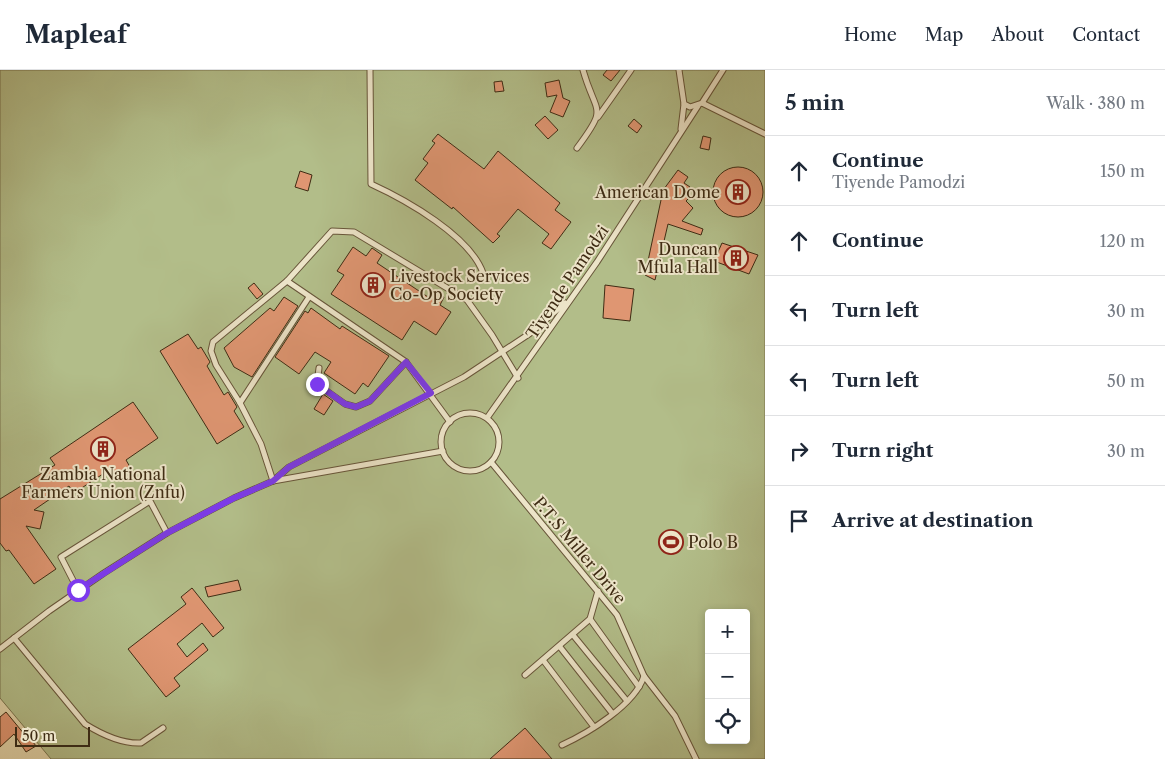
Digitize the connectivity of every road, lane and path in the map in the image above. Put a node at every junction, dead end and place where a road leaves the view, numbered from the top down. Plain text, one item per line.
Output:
1 (370, 70) edge
2 (583, 70) edge
3 (630, 70) edge
4 (679, 70) edge
5 (724, 70) edge
6 (684, 104) junction
7 (700, 105) junction
8 (598, 118) junction
9 (681, 132) junction
10 (765, 134) edge
11 (577, 148) dead end
12 (483, 273) dead end
13 (287, 280) junction
14 (309, 297) junction
15 (570, 299) junction
16 (503, 352) junction
17 (406, 362) junction
18 (319, 368) dead end
19 (518, 378) junction
20 (431, 393) junction
21 (240, 403) junction
22 (488, 418) junction
23 (450, 422) junction
24 (443, 451) junction
25 (491, 462) junction
26 (273, 481) junction
27 (167, 533) junction
28 (78, 590) junction
29 (598, 591) junction
30 (590, 619) junction
31 (573, 635) junction
32 (14, 638) junction
33 (560, 647) junction
34 (0, 649) edge
35 (543, 660) junction
36 (525, 675) dead end
37 (644, 676) junction
38 (639, 688) junction
39 (627, 701) junction
40 (612, 713) junction
41 (594, 727) junction
42 (163, 728) dead end
43 (562, 745) dead end
44 (696, 759) edge

1 - 12 lane
2 - 8 lane
3 - 8 lane
4 - 6 lane, Tiyende Pamodzi
5 - 7 lane, Tiyende Pamodzi
6 - 7 lane
6 - 9 lane, Tiyende Pamodzi
7 - 9 lane, Tiyende Pamodzi
7 - 10 lane
8 - 11 lane
9 - 15 lane, Tiyende Pamodzi
13 - 14 lane
13 - 16 lane
13 - 21 lane
14 - 17 lane
14 - 21 lane
15 - 16 lane
15 - 19 lane, Tiyende Pamodzi
16 - 19 lane
16 - 20 lane
17 - 18 lane
17 - 20 lane
19 - 22 lane, Tiyende Pamodzi
20 - 23 lane
20 - 26 lane
21 - 26 lane
22 - 23 lane
22 - 25 lane
23 - 24 lane
24 - 25 lane
24 - 26 lane
25 - 29 lane, P.T.S Miller Drive
26 - 27 lane
27 - 28 lane
27 - 28 lane
28 - 32 lane
29 - 30 lane
29 - 37 lane, P.T.S Miller Drive
30 - 31 lane
30 - 38 lane
31 - 33 lane
31 - 39 lane
32 - 34 lane
32 - 42 lane
33 - 35 lane
33 - 40 lane
35 - 36 lane
35 - 41 lane
37 - 38 lane
37 - 44 lane, P.T.S Miller Drive
38 - 39 lane
39 - 40 lane
40 - 41 lane
41 - 43 lane

